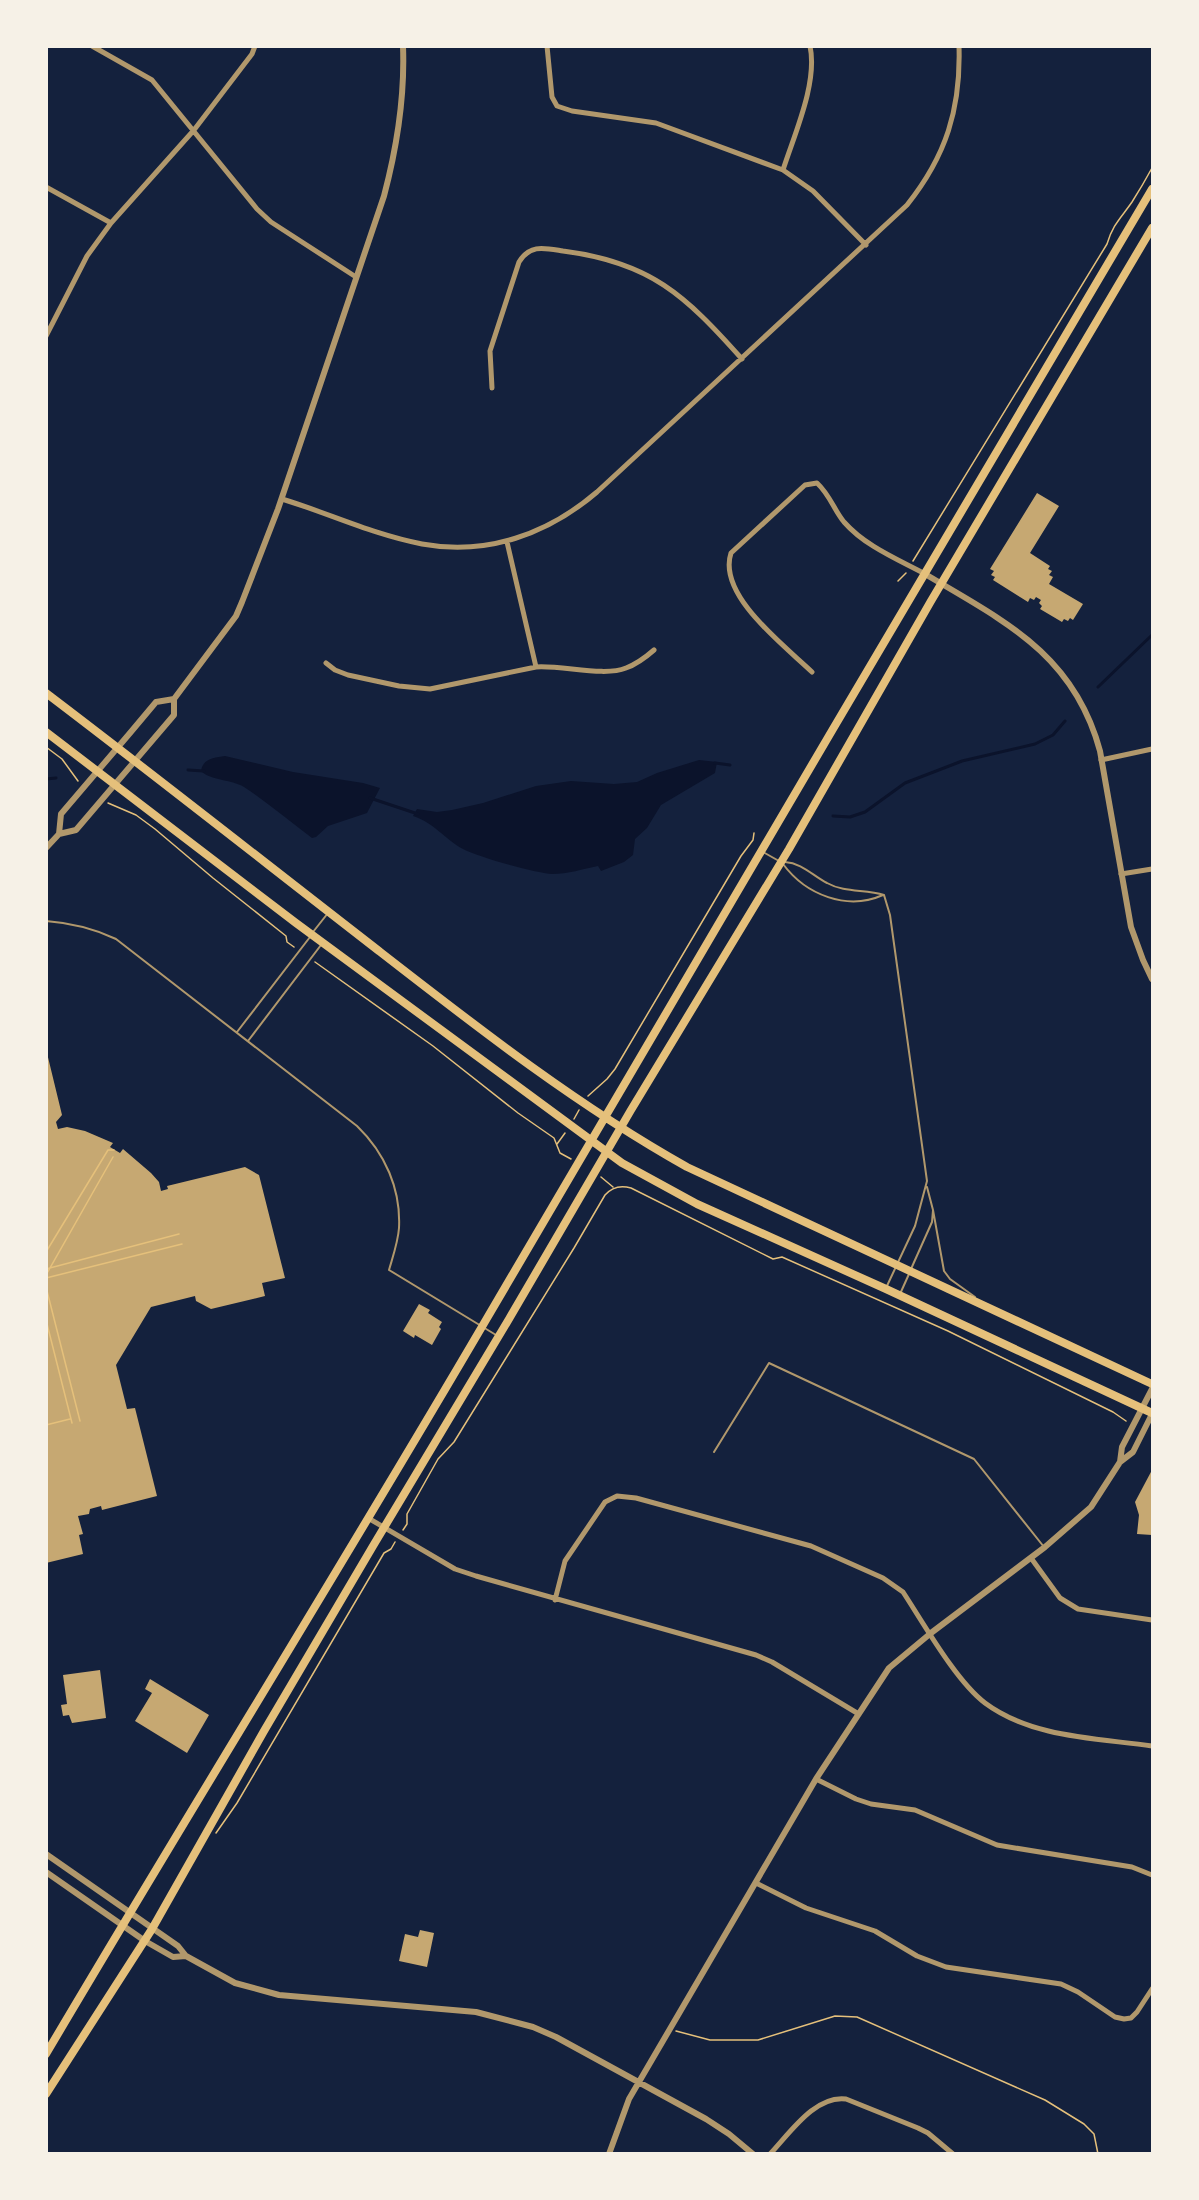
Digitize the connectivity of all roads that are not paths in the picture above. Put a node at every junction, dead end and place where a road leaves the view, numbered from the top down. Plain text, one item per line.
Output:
1 (92, 46) edge
2 (255, 46) edge
3 (403, 46) edge
4 (547, 46) edge
5 (810, 46) edge
6 (959, 46) edge
7 (194, 130) junction
8 (783, 170) junction
9 (46, 187) edge
10 (1152, 189) edge
11 (111, 223) junction
12 (1152, 228) edge
13 (866, 245) junction
14 (356, 277) junction
15 (46, 336) edge
16 (742, 359) junction
17 (492, 388) dead end
18 (282, 499) junction
19 (507, 542) junction
20 (925, 574) junction
21 (941, 583) junction
22 (654, 650) dead end
23 (326, 663) dead end
24 (536, 667) junction
25 (812, 672) dead end
26 (46, 693) edge
27 (174, 699) junction
28 (46, 732) edge
29 (118, 747) junction
30 (1152, 749) edge
31 (135, 760) junction
32 (1101, 760) junction
33 (98, 771) junction
34 (115, 784) junction
35 (59, 834) junction
36 (46, 848) edge
37 (761, 851) junction
38 (781, 862) junction
39 (1152, 869) edge
40 (1121, 874) junction
41 (884, 895) junction
42 (328, 912) junction
43 (46, 921) edge
44 (312, 934) junction
45 (323, 942) junction
46 (1152, 978) edge
47 (237, 1032) junction
48 (248, 1041) junction
49 (605, 1116) junction
50 (621, 1127) junction
51 (591, 1140) junction
52 (607, 1152) junction
53 (927, 1185) junction
54 (933, 1210) junction
55 (897, 1264) junction
56 (911, 1271) junction
57 (886, 1288) junction
58 (899, 1295) junction
59 (992, 1310) junction
60 (482, 1327) junction
61 (499, 1337) junction
62 (1152, 1384) edge
63 (1152, 1389) edge
64 (1142, 1408) junction
65 (1152, 1414) edge
66 (714, 1452) dead end
67 (1120, 1462) junction
68 (368, 1518) junction
69 (384, 1527) junction
70 (1045, 1547) junction
71 (1030, 1558) junction
72 (555, 1600) junction
73 (1152, 1620) edge
74 (931, 1634) junction
75 (857, 1713) junction
76 (1152, 1746) edge
77 (816, 1779) junction
78 (46, 1854) edge
79 (46, 1872) edge
80 (1152, 1875) edge
81 (756, 1883) junction
82 (129, 1913) junction
83 (122, 1925) junction
84 (152, 1929) junction
85 (145, 1941) junction
86 (186, 1956) junction
87 (1152, 1989) edge
88 (46, 2054) edge
89 (639, 2082) junction
90 (46, 2094) edge
91 (609, 2154) edge
92 (753, 2154) edge
93 (770, 2154) edge
94 (953, 2154) edge

1 - 7 street
2 - 7 street
3 - 14 street
4 - 8 street
5 - 8 street
6 - 13 street
7 - 11 street
7 - 14 street
8 - 13 street
9 - 11 street
10 - 20 main road
11 - 15 street
12 - 21 main road
13 - 16 street
14 - 18 street
16 - 17 street
16 - 19 street
18 - 19 street
18 - 27 street
19 - 24 street
20 - 21 street
20 - 25 street
20 - 37 main road
21 - 32 street
21 - 38 main road
22 - 24 street
23 - 24 street
26 - 29 main road
27 - 29 street
27 - 31 street
28 - 33 main road
29 - 31 main road
29 - 33 street
30 - 32 street
31 - 34 street
31 - 42 main road
32 - 40 street
33 - 34 main road
33 - 35 street
34 - 35 street
34 - 44 main road
35 - 36 street
37 - 38 lane
37 - 49 main road
38 - 41 lane
38 - 41 lane
38 - 50 main road
39 - 40 street
40 - 46 street
41 - 53 lane
42 - 44 lane
42 - 49 main road
43 - 47 lane
44 - 45 main road
44 - 47 lane
45 - 48 lane
45 - 51 main road
47 - 48 lane
48 - 60 lane
49 - 50 main road
49 - 51 main road
50 - 52 main road
50 - 55 main road
51 - 52 main road
51 - 60 main road
52 - 57 main road
52 - 61 main road
53 - 54 lane
53 - 55 lane
54 - 56 lane
54 - 59 lane
55 - 56 main road
55 - 57 lane
56 - 58 lane
56 - 59 main road
57 - 58 main road
58 - 64 main road
59 - 62 main road
60 - 61 lane
60 - 68 main road
61 - 69 main road
63 - 64 street
64 - 65 main road
64 - 67 street
65 - 67 street
66 - 70 lane
67 - 70 street
68 - 69 street
68 - 82 main road
69 - 72 street
69 - 84 main road
70 - 71 street
71 - 73 street
71 - 74 street
72 - 74 street
72 - 75 street
74 - 75 street
74 - 76 street
75 - 77 street
77 - 80 street
77 - 81 street
78 - 82 street
79 - 83 street
81 - 87 street
81 - 89 street
82 - 83 main road
82 - 84 street
83 - 85 street
83 - 88 main road
84 - 85 main road
84 - 86 street
85 - 86 street
85 - 90 main road
86 - 89 street
89 - 91 street
89 - 92 street
93 - 94 street

